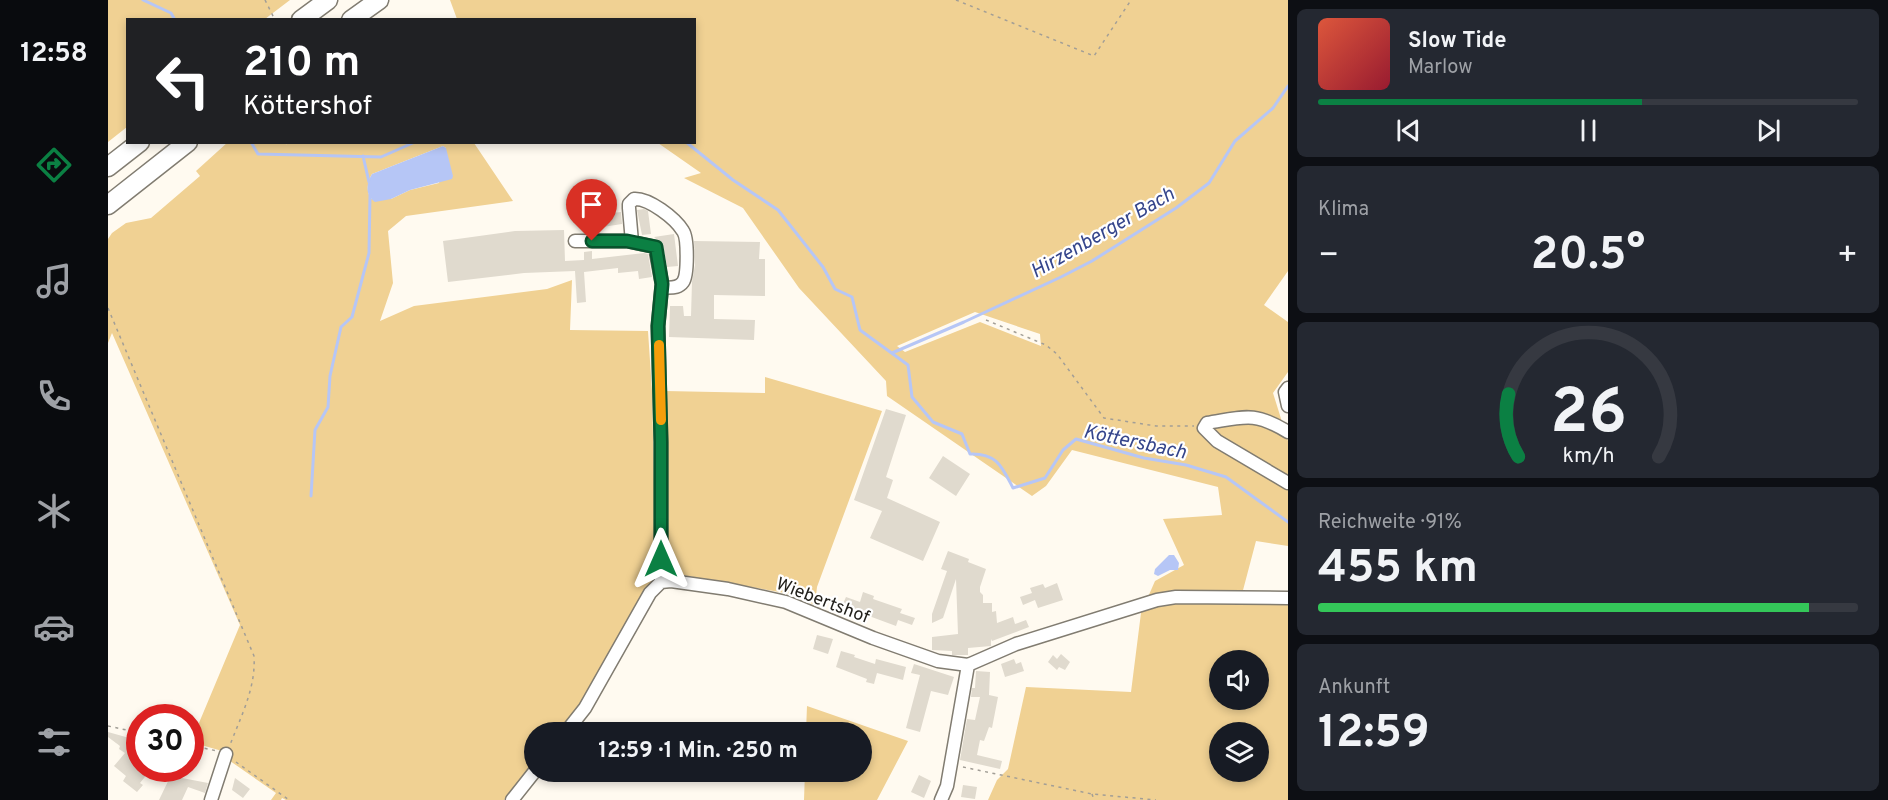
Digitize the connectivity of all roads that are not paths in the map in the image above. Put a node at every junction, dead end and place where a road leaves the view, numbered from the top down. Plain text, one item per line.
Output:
1 (379, 0) edge
2 (325, 3) edge
3 (304, 18) edge
4 (354, 18) edge
5 (137, 144) edge
6 (181, 148) edge
7 (108, 167) edge
8 (108, 205) edge
9 (575, 241) dead end
10 (632, 242) junction
11 (662, 288) junction
12 (1288, 388) edge
13 (1288, 406) edge
14 (1288, 432) edge
15 (1288, 483) edge
16 (661, 582) junction
17 (1288, 598) edge
18 (968, 665) junction
19 (574, 722) edge
20 (226, 754) road end
21 (526, 782) edge
22 (211, 800) edge
23 (512, 800) edge
24 (941, 800) edge

1 - 4 highway
2 - 3 highway
5 - 7 highway
6 - 8 highway
9 - 10 street
10 - 11 street
10 - 11 street
11 - 16 street
12 - 13 street
14 - 15 street
16 - 18 street, Wiebertshof
16 - 19 street
17 - 18 street
18 - 24 street
20 - 22 street
21 - 23 street

